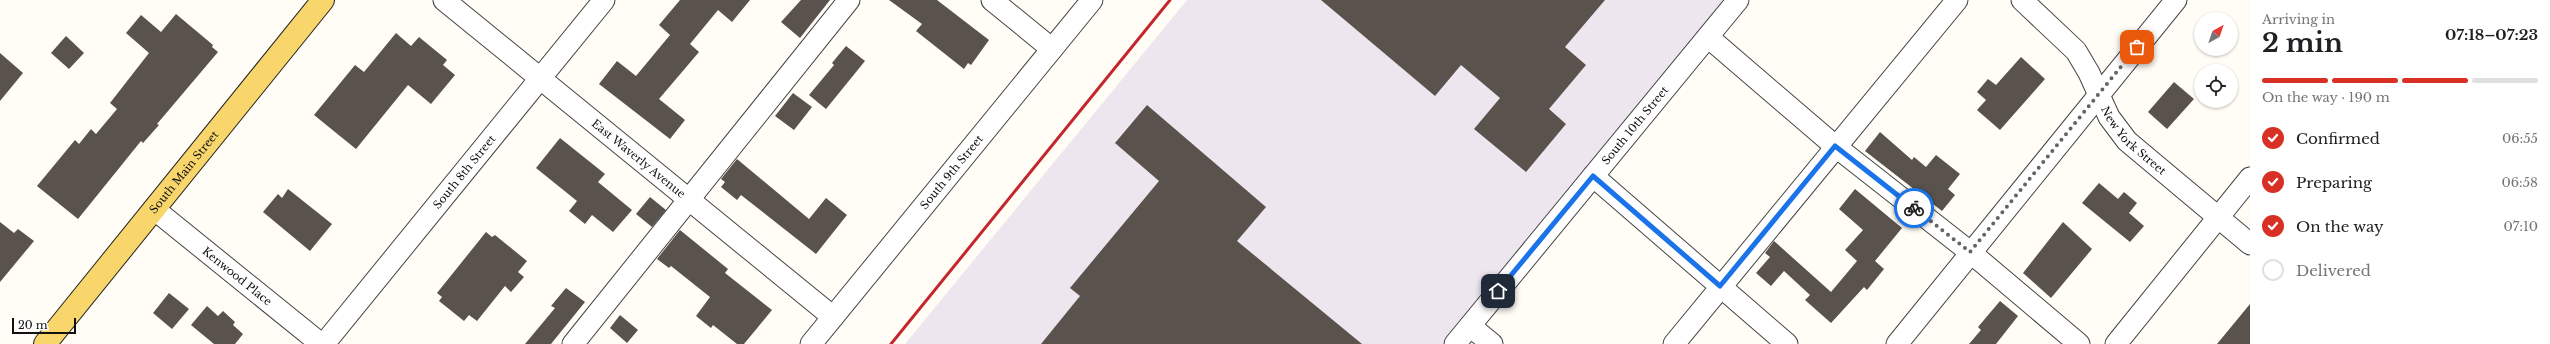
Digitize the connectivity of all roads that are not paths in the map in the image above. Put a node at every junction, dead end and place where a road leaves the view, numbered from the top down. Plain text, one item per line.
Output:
1 (323, 0) edge
2 (444, 0) edge
3 (604, 0) edge
4 (850, 0) edge
5 (992, 0) edge
6 (1092, 0) edge
7 (1738, 0) edge
8 (1957, 0) edge
9 (2022, 0) edge
10 (2176, 0) edge
11 (1708, 36) junction
12 (1052, 49) junction
13 (540, 77) junction
14 (2098, 94) junction
15 (1835, 146) junction
16 (1593, 176) junction
17 (2250, 178) edge
18 (690, 201) junction
19 (154, 209) junction
20 (2218, 217) junction
21 (2250, 244) edge
22 (1970, 252) junction
23 (1720, 286) junction
24 (833, 317) junction
25 (1470, 326) junction
26 (45, 344) edge
27 (323, 344) edge
28 (574, 344) edge
29 (811, 344) edge
30 (1456, 344) edge
31 (1492, 344) edge
32 (1674, 344) edge
33 (1787, 344) edge
34 (1897, 344) edge
35 (2079, 344) edge
36 (2116, 344) edge

1 - 19 main road, South Main Street
2 - 13 street, East Waverly Avenue
3 - 13 street, South 8th Street
4 - 18 street
5 - 12 street
6 - 12 street, South 9th Street
7 - 11 street, South 10th Street
8 - 15 street
9 - 14 street, New York Street
10 - 14 street
11 - 15 street
11 - 16 street, South 10th Street
12 - 24 street, South 9th Street
13 - 18 street, East Waverly Avenue
13 - 27 street, South 8th Street
14 - 20 street, New York Street
14 - 22 street
15 - 22 street
15 - 23 street
16 - 23 street
16 - 25 street, South 10th Street
17 - 20 street
18 - 24 street, East Waverly Avenue
18 - 28 street
19 - 26 main road, South Main Street
19 - 27 street, Kenwood Place
20 - 21 street, New York Street
20 - 36 street
22 - 34 street
22 - 35 street
23 - 32 street
23 - 33 street
24 - 29 street, South 9th Street
25 - 30 street, South 10th Street
25 - 31 street

